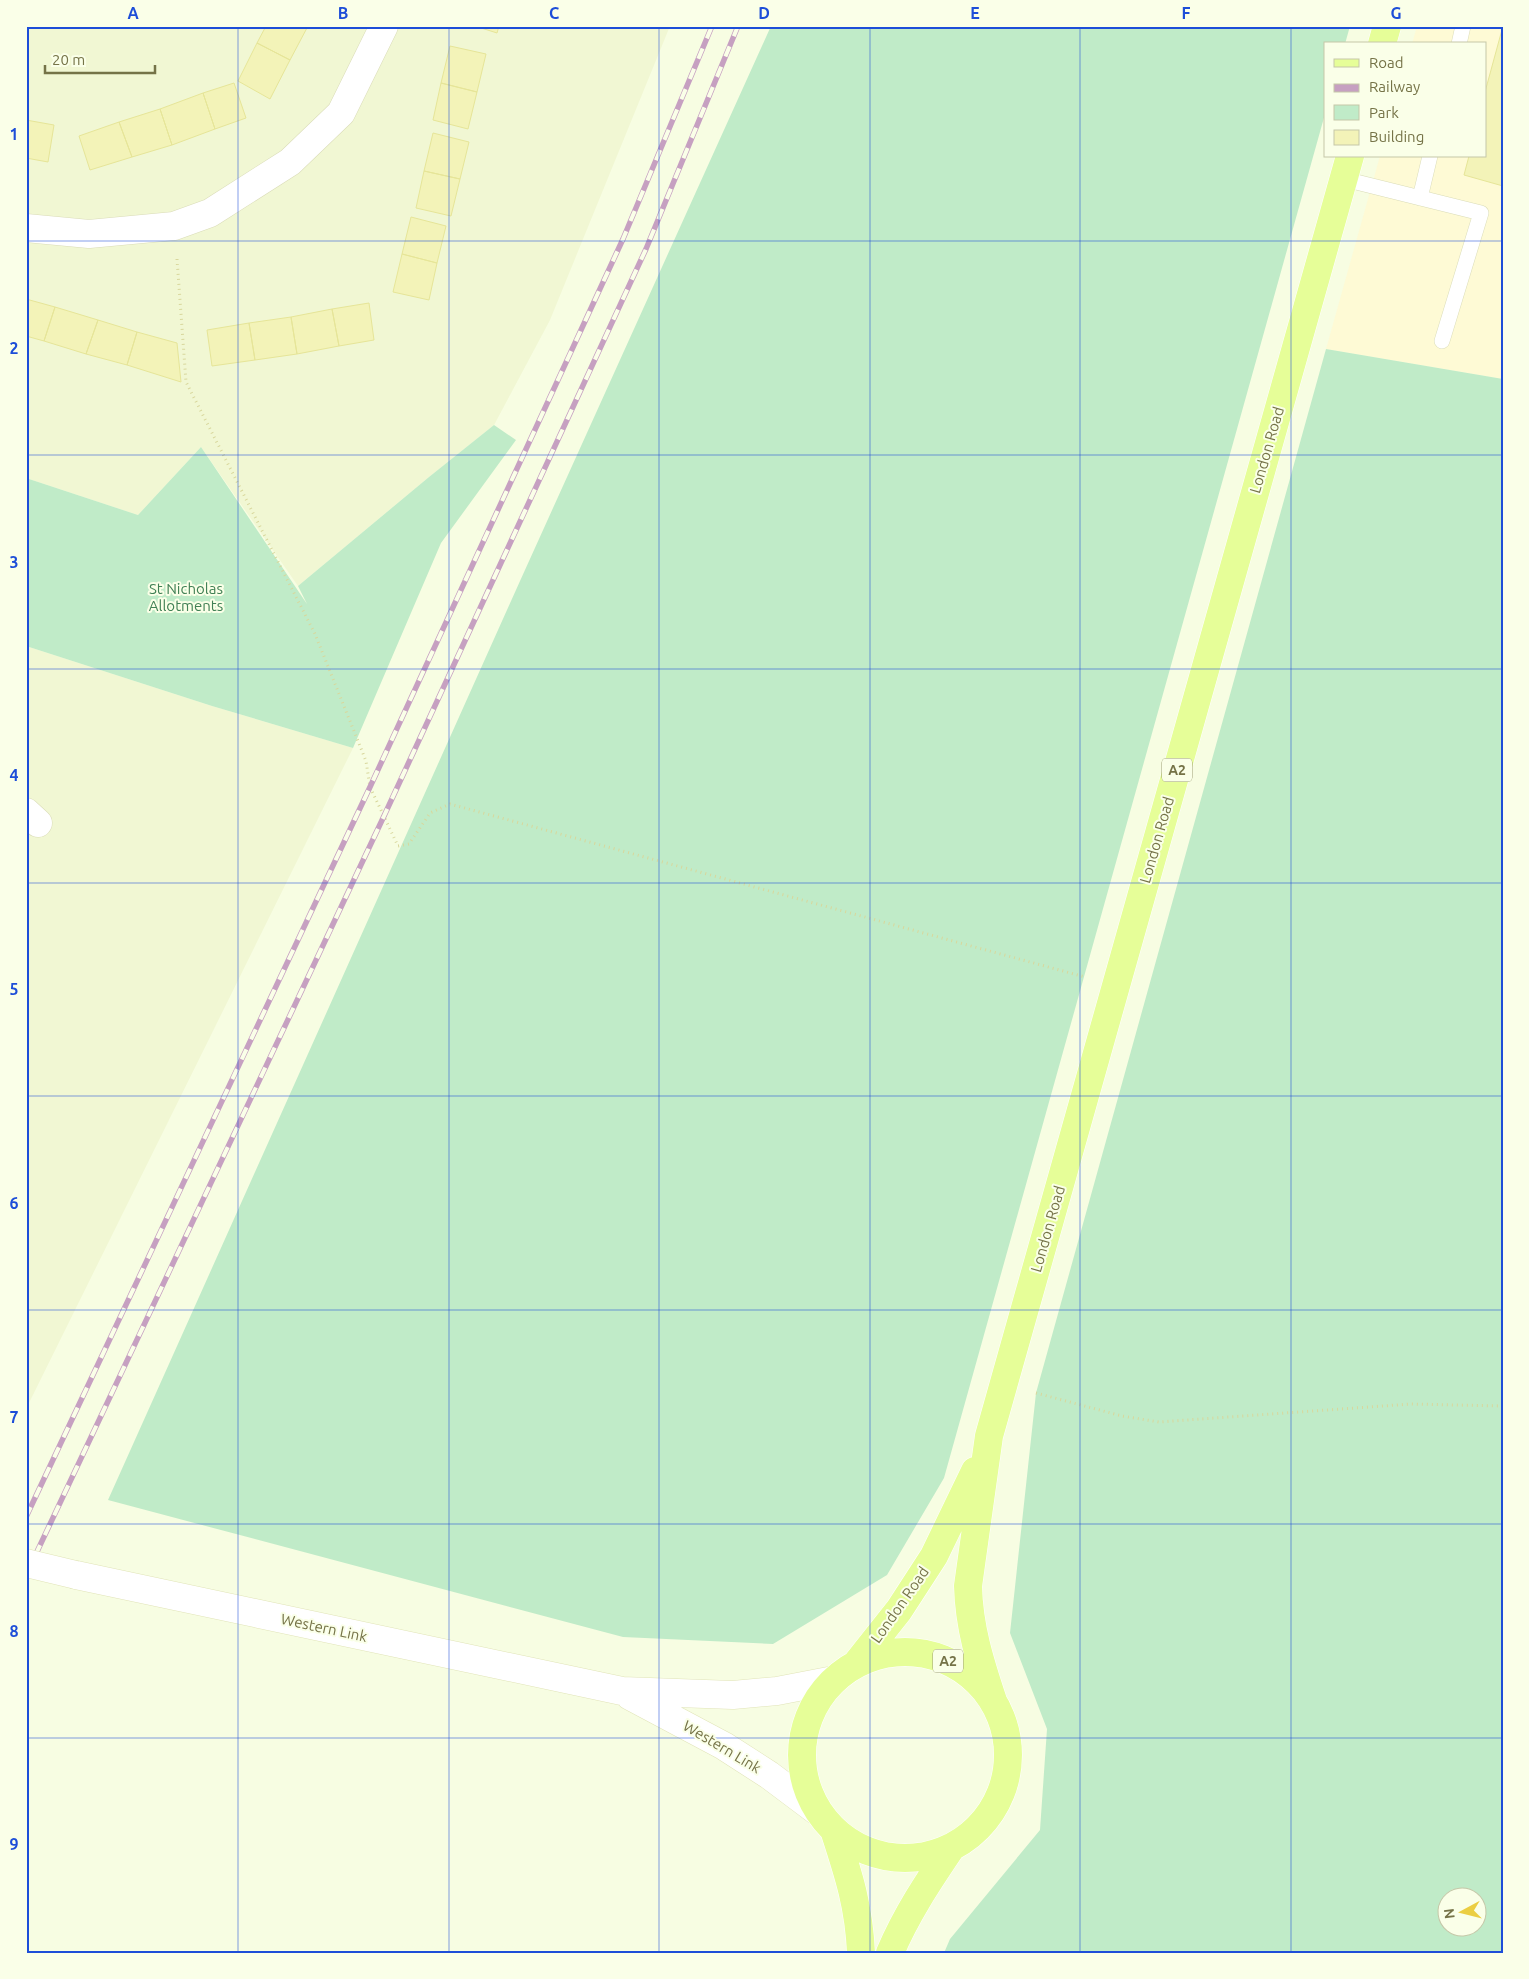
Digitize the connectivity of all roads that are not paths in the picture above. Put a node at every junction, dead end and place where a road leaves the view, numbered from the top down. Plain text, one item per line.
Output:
1 (384, 26) edge
2 (1387, 26) edge
3 (1464, 26) edge
4 (1383, 42) edge
5 (1460, 42) edge
6 (1430, 158) edge
7 (1347, 168) edge
8 (1420, 198) junction
9 (26, 228) edge
10 (1442, 341) dead end
11 (989, 1436) junction
12 (26, 1563) edge
13 (857, 1663) junction
14 (834, 1680) junction
15 (622, 1692) junction
16 (993, 1701) junction
17 (817, 1811) junction
18 (835, 1833) junction
19 (952, 1848) junction
20 (861, 1953) edge
21 (890, 1953) edge

1 - 9 main road
2 - 4 main road
3 - 5 lane
6 - 8 lane
7 - 8 lane
7 - 11 main road, London Road / A2
8 - 10 lane
11 - 13 main road, London Road / A2
11 - 16 main road, London Road / A2
12 - 15 main road, Western Link, bridge
13 - 14 main road, London Road / A2
13 - 16 main road, London Road / A2
14 - 15 main road, Western Link
14 - 17 main road, London Road / A2
15 - 17 main road, Western Link
16 - 19 main road, London Road / A2
17 - 18 main road, London Road / A2
18 - 19 main road, London Road / A2
18 - 20 main road, London Road / A2
19 - 21 main road, London Road / A2

